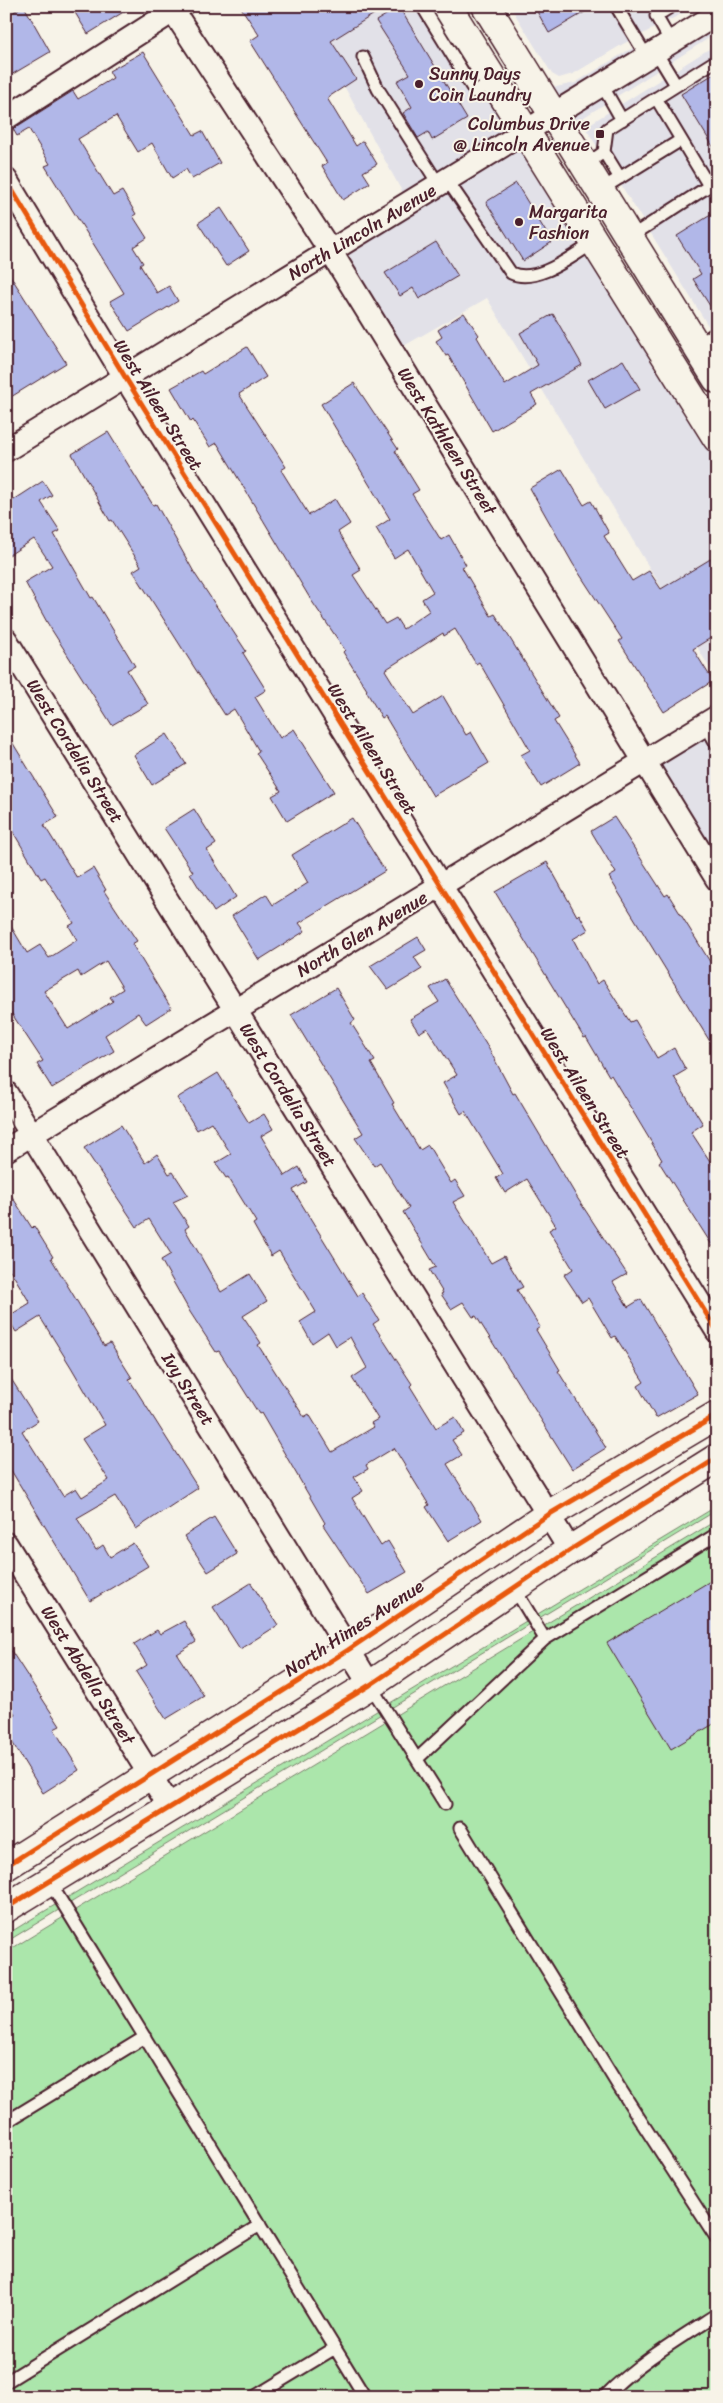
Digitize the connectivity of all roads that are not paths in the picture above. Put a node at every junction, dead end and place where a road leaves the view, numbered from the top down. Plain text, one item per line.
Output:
1 (429, 6) edge
2 (447, 6) edge
3 (486, 6) edge
4 (616, 6) edge
5 (672, 6) edge
6 (711, 6) edge
7 (174, 8) edge
8 (717, 14) edge
9 (658, 50) junction
10 (363, 57) dead end
11 (717, 60) edge
12 (495, 81) junction
13 (602, 85) junction
14 (676, 85) junction
15 (656, 98) junction
16 (554, 115) junction
17 (6, 118) edge
18 (622, 120) junction
19 (527, 132) junction
20 (681, 140) junction
21 (594, 159) junction
22 (6, 180) edge
23 (443, 183) junction
24 (610, 184) junction
25 (630, 237) junction
26 (595, 242) junction
27 (330, 252) junction
28 (707, 339) edge
29 (125, 378) junction
30 (717, 379) edge
31 (717, 438) edge
32 (6, 450) edge
33 (6, 640) edge
34 (711, 721) edge
35 (717, 745) edge
36 (644, 762) junction
37 (717, 879) edge
38 (441, 886) junction
39 (236, 1011) junction
40 (6, 1093) edge
41 (32, 1135) junction
42 (6, 1150) edge
43 (717, 1331) edge
44 (717, 1415) edge
45 (717, 1458) edge
46 (548, 1516) junction
47 (717, 1534) edge
48 (6, 1544) edge
49 (570, 1550) junction
50 (514, 1588) junction
51 (545, 1639) junction
52 (348, 1650) junction
53 (370, 1685) junction
54 (417, 1759) junction
55 (150, 1776) junction
56 (445, 1804) dead end
57 (170, 1807) junction
58 (460, 1828) dead end
59 (30, 1850) junction
60 (6, 1866) edge
61 (50, 1882) junction
62 (6, 1908) edge
63 (145, 2037) junction
64 (6, 2122) edge
65 (260, 2225) junction
66 (717, 2239) edge
67 (717, 2314) edge
68 (335, 2348) junction
69 (6, 2382) edge
70 (254, 2397) edge
71 (365, 2397) edge
72 (604, 2397) edge

1 - 12 lane
2 - 12 street
3 - 16 street
4 - 9 lane
5 - 9 lane
6 - 8 lane
7 - 17 street
7 - 27 street, West Kathleen Street
8 - 9 street, North Lincoln Avenue
9 - 13 street, North Lincoln Avenue
9 - 14 lane
10 - 23 lane
11 - 14 lane
12 - 19 street
13 - 16 street, North Lincoln Avenue
13 - 18 lane
14 - 15 lane
15 - 18 lane
15 - 20 lane
16 - 19 street, North Lincoln Avenue
16 - 21 street
18 - 21 lane
19 - 23 street, North Lincoln Avenue
19 - 26 street
20 - 24 lane
20 - 25 lane
21 - 24 street
22 - 29 street, West Aileen Street
23 - 26 lane
23 - 27 street, North Lincoln Avenue
24 - 25 street
25 - 28 street
26 - 31 street
27 - 29 street, North Lincoln Avenue
27 - 36 street, West Kathleen Street
28 - 30 street
29 - 32 street, North Lincoln Avenue
29 - 38 street, West Aileen Street
33 - 39 street, West Cordelia Street
34 - 35 lane
34 - 36 street, North Glen Avenue
36 - 37 street, West Kathleen Street
36 - 38 street, North Glen Avenue
38 - 39 street, North Glen Avenue
38 - 43 street, West Aileen Street
39 - 41 street, North Glen Avenue
39 - 46 street, West Cordelia Street
40 - 41 street, Ivy Street
41 - 42 street, North Glen Avenue
41 - 52 street, Ivy Street
44 - 46 street, North Himes Avenue
45 - 49 street
46 - 49 street, West Cordelia Street
46 - 52 street, North Himes Avenue
47 - 51 lane
48 - 55 street, West Abdella Street
49 - 50 street
50 - 51 lane
50 - 53 street
51 - 54 lane
52 - 53 street, Ivy Street
52 - 55 street, North Himes Avenue
53 - 54 lane
53 - 57 street
54 - 56 lane
55 - 57 street, West Abdella Street
55 - 59 street, North Himes Avenue
57 - 61 street
58 - 66 lane
59 - 60 street, North Himes Avenue
59 - 61 street
61 - 62 street
61 - 63 lane
63 - 64 lane
63 - 65 lane
65 - 68 lane
65 - 69 lane
67 - 72 lane
68 - 70 lane
68 - 71 lane

